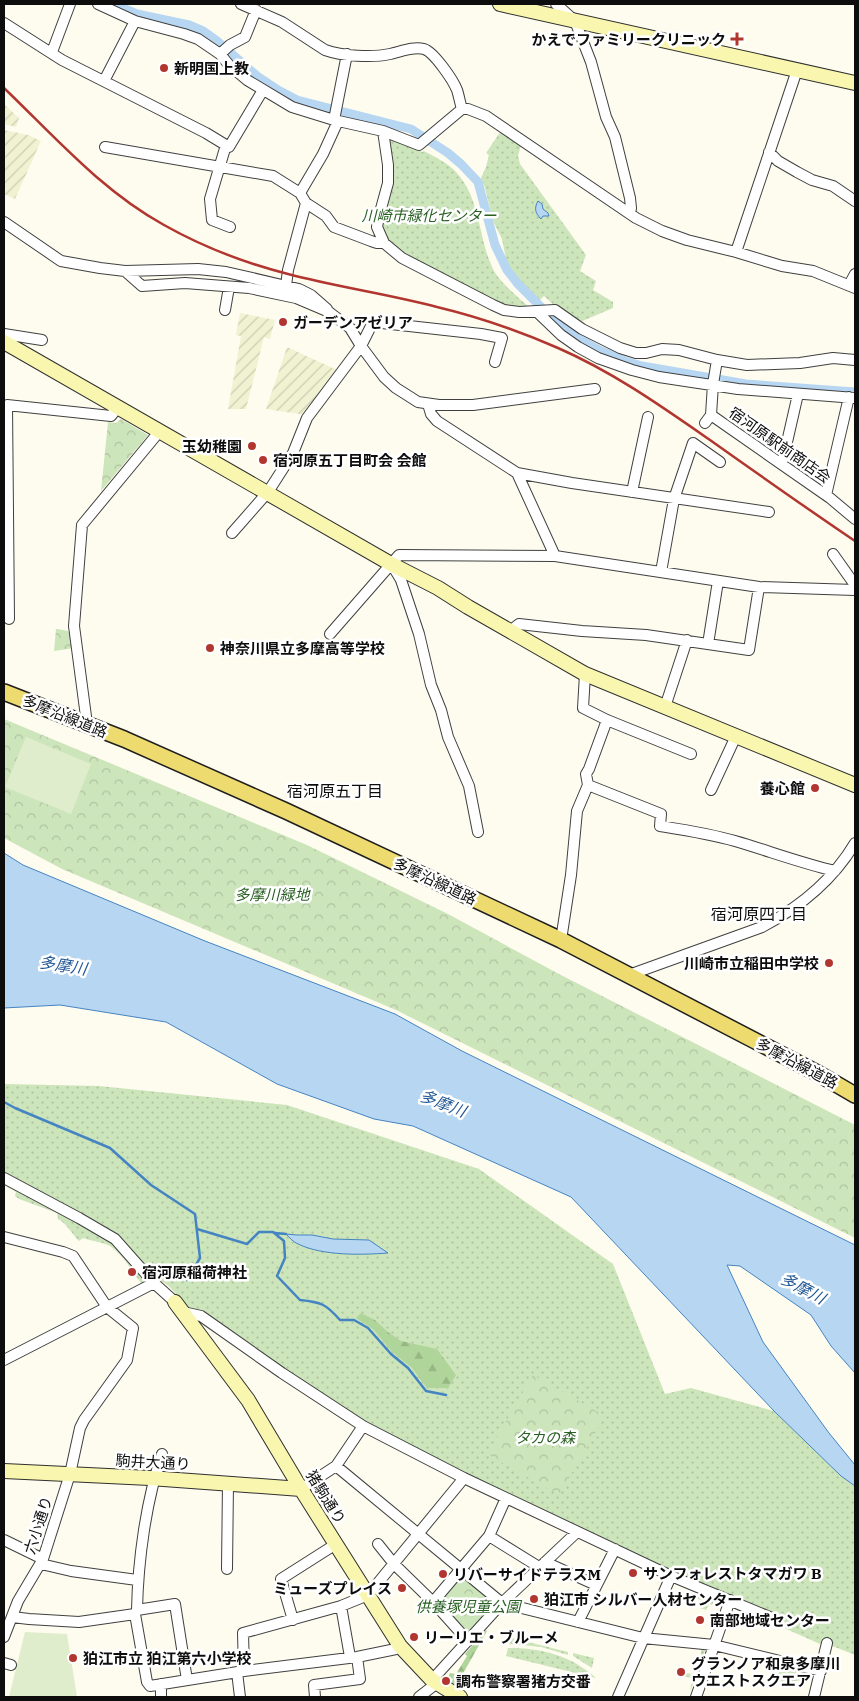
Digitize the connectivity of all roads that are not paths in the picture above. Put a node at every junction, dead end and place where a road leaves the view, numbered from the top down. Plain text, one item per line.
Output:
1 (70, 4) edge
2 (98, 4) edge
3 (241, 4) edge
4 (500, 4) edge
5 (556, 4) edge
6 (256, 10) junction
7 (135, 21) junction
8 (575, 21) junction
9 (4, 23) edge
10 (224, 51) junction
11 (52, 52) junction
12 (347, 54) junction
13 (797, 70) junction
14 (104, 81) junction
15 (855, 83) edge
16 (263, 90) junction
17 (462, 109) junction
18 (335, 117) junction
19 (382, 131) junction
20 (226, 145) junction
21 (105, 147) dead end
22 (769, 152) junction
23 (219, 167) junction
24 (300, 193) junction
25 (855, 200) edge
26 (306, 203) junction
27 (630, 213) junction
28 (4, 222) edge
29 (230, 227) dead end
30 (384, 243) junction
31 (736, 252) junction
32 (125, 271) junction
33 (855, 274) edge
34 (229, 286) junction
35 (286, 286) junction
36 (852, 286) edge
37 (225, 310) dead end
38 (537, 311) junction
39 (329, 312) junction
40 (4, 334) edge
41 (42, 340) dead end
42 (4, 342) edge
43 (361, 346) junction
44 (855, 360) edge
45 (495, 362) dead end
46 (717, 363) junction
47 (713, 383) junction
48 (596, 390) dead end
49 (798, 394) junction
50 (852, 398) edge
51 (428, 404) junction
52 (118, 407) junction
53 (648, 417) dead end
54 (159, 432) junction
55 (720, 462) dead end
56 (782, 464) junction
57 (517, 473) junction
58 (268, 492) junction
59 (632, 492) junction
60 (826, 495) junction
61 (674, 499) junction
62 (769, 512) dead end
63 (855, 519) edge
64 (232, 533) dead end
65 (833, 554) dead end
66 (555, 556) junction
67 (391, 564) junction
68 (661, 572) junction
69 (718, 581) junction
70 (855, 584) edge
71 (759, 587) junction
72 (855, 590) edge
73 (9, 619) dead end
74 (510, 631) junction
75 (330, 634) dead end
76 (687, 640) junction
77 (708, 644) junction
78 (585, 674) junction
79 (4, 692) edge
80 (665, 707) junction
81 (607, 720) junction
82 (87, 724) junction
83 (736, 736) junction
84 (691, 754) dead end
85 (588, 784) junction
86 (855, 786) edge
87 (711, 790) dead end
88 (478, 832) dead end
89 (855, 843) edge
90 (835, 872) junction
91 (561, 940) junction
92 (629, 975) junction
93 (855, 1094) edge
94 (4, 1178) edge
95 (4, 1237) edge
96 (154, 1283) junction
97 (107, 1307) junction
98 (179, 1307) junction
99 (4, 1360) edge
100 (363, 1426) junction
101 (162, 1454) dead end
102 (336, 1466) junction
103 (4, 1471) edge
104 (70, 1474) junction
105 (154, 1478) junction
106 (464, 1478) junction
107 (228, 1483) junction
108 (301, 1489) junction
109 (506, 1498) junction
110 (577, 1532) junction
111 (418, 1534) junction
112 (489, 1536) junction
113 (4, 1540) edge
114 (336, 1544) junction
115 (378, 1544) dead end
116 (615, 1549) junction
117 (42, 1562) junction
118 (394, 1564) junction
119 (542, 1565) junction
120 (227, 1569) dead end
121 (460, 1569) junction
122 (671, 1576) junction
123 (137, 1580) junction
124 (596, 1585) junction
125 (368, 1595) junction
126 (730, 1600) junction
127 (433, 1602) junction
128 (502, 1603) junction
129 (341, 1606) junction
130 (136, 1612) junction
131 (12, 1616) junction
132 (772, 1618) dead end
133 (293, 1620) junction
134 (578, 1622) junction
135 (4, 1637) edge
136 (643, 1638) junction
137 (468, 1641) junction
138 (827, 1644) dead end
139 (714, 1645) junction
140 (400, 1646) junction
141 (354, 1657) junction
142 (821, 1671) junction
143 (240, 1672) junction
144 (187, 1680) junction
145 (434, 1682) junction
146 (161, 1684) junction
147 (161, 1697) edge
148 (240, 1697) edge
149 (315, 1697) edge
150 (419, 1697) edge
151 (460, 1697) edge
152 (618, 1697) edge
153 (696, 1697) edge
154 (814, 1697) edge

1 - 11 street
2 - 7 street
3 - 6 street
4 - 8 street
5 - 8 street
6 - 10 street
6 - 12 street
7 - 10 street
7 - 14 street
8 - 13 street
8 - 27 street
9 - 11 street
10 - 16 street
11 - 14 street
12 - 17 street
12 - 18 street
13 - 15 street
13 - 22 street
14 - 20 street
16 - 18 street
16 - 20 street
17 - 19 street
17 - 27 street
18 - 19 street
18 - 24 street
19 - 30 street
20 - 23 street
21 - 23 street
22 - 25 street
22 - 31 street
23 - 24 street
23 - 29 street
24 - 26 street
26 - 30 street
26 - 35 street
27 - 31 street
28 - 32 street
30 - 38 street
31 - 36 street
32 - 34 street
32 - 35 street
33 - 36 street
34 - 37 street
34 - 39 street
35 - 39 street
38 - 46 street
38 - 47 street
39 - 43 street
40 - 41 street
42 - 52 street
43 - 45 street
43 - 51 street
43 - 58 street
44 - 46 street
46 - 47 street
47 - 49 street
47 - 56 street, 宿河原駅前商店会
48 - 51 street
49 - 50 street
49 - 56 street
50 - 60 street
51 - 57 street
52 - 54 street
52 - 73 street
53 - 59 street
54 - 58 street
54 - 82 street
55 - 61 street
56 - 60 street, 宿河原駅前商店会
57 - 59 street
57 - 66 street
58 - 64 street
58 - 67 street
59 - 61 street
60 - 63 street, 宿河原駅前商店会
61 - 62 street
61 - 68 street
65 - 70 street
66 - 67 street
66 - 68 street
67 - 74 street
67 - 75 street
67 - 88 street
68 - 69 street
69 - 71 street
69 - 77 street
71 - 72 street
71 - 77 street
74 - 76 street
74 - 78 street
76 - 77 street
76 - 80 street
78 - 80 street
78 - 81 street
79 - 82 main road, 多摩沿線道路
80 - 83 street
81 - 84 street
81 - 85 street
82 - 91 main road, 多摩沿線道路
83 - 86 street
83 - 87 street
85 - 90 street
85 - 91 street
89 - 90 street
90 - 92 street
91 - 92 main road, 多摩沿線道路
92 - 93 main road, 多摩沿線道路
94 - 96 street
95 - 97 street
96 - 97 street
96 - 98 street
97 - 99 street
97 - 104 street, 六小通り
98 - 100 street
98 - 108 street, 猪駒通り
100 - 102 street
100 - 106 street
101 - 105 street
102 - 108 street
102 - 111 street
103 - 104 street, 駒井大通り
104 - 105 street, 駒井大通り
104 - 117 street, 六小通り
105 - 107 street, 駒井大通り
105 - 123 street
106 - 109 street
106 - 111 street
107 - 108 street, 駒井大通り
107 - 120 street
108 - 114 street, 猪駒通り
109 - 110 street
109 - 112 street
110 - 116 street
110 - 119 street
111 - 118 street
111 - 121 street
112 - 119 street
112 - 121 street
113 - 117 street
114 - 125 street, 猪駒通り
114 - 133 street
115 - 118 street
116 - 122 street
116 - 124 street
117 - 123 street
117 - 131 street, 六小通り
118 - 125 street
118 - 127 street
119 - 124 street
119 - 128 street
121 - 127 street
121 - 128 street
122 - 126 street
122 - 136 street
123 - 130 street
124 - 134 street
125 - 129 street
125 - 140 street, 猪駒通り
126 - 132 street
126 - 139 street
127 - 137 street
128 - 134 street
128 - 137 street
129 - 133 street
129 - 141 street
130 - 131 street
130 - 144 street
130 - 146 street
131 - 135 street, 六小通り
133 - 143 street
134 - 136 street
136 - 139 street
136 - 152 street
137 - 145 street
138 - 142 street
139 - 142 street
139 - 153 street
140 - 141 street
140 - 145 street, 猪駒通り
141 - 143 street
141 - 149 street
142 - 154 street
143 - 144 street
143 - 148 street
144 - 146 street
145 - 150 street
145 - 151 street, 猪駒通り
146 - 147 street

